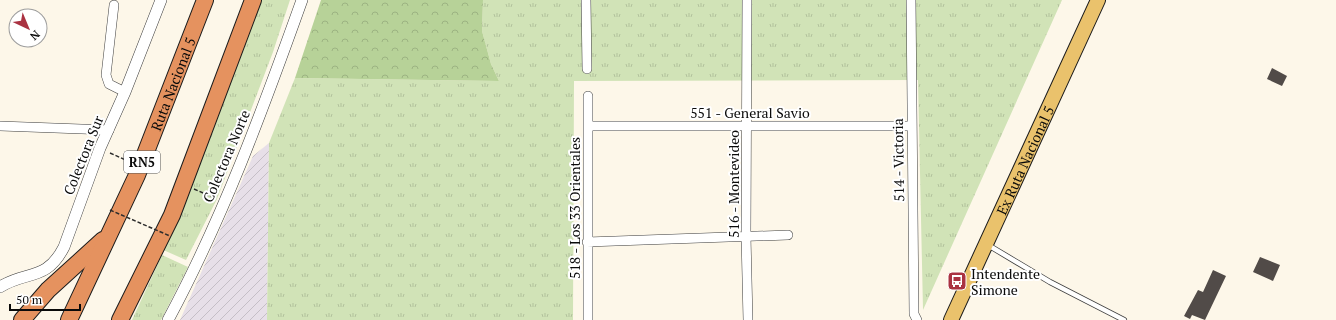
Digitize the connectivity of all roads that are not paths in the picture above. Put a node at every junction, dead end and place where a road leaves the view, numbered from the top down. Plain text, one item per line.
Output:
1 (161, 0) edge
2 (205, 0) edge
3 (253, 0) edge
4 (302, 0) edge
5 (586, 0) edge
6 (747, 0) edge
7 (911, 0) edge
8 (1098, 0) edge
9 (114, 5) dead end
10 (587, 69) dead end
11 (125, 92) junction
12 (588, 96) dead end
13 (0, 126) edge
14 (588, 126) junction
15 (911, 126) junction
16 (747, 127) junction
17 (109, 130) junction
18 (112, 230) junction
19 (788, 235) dead end
20 (746, 236) junction
21 (587, 242) junction
22 (986, 244) junction
23 (0, 287) edge
24 (22, 320) edge
25 (68, 320) edge
26 (120, 320) edge
27 (168, 320) edge
28 (588, 320) edge
29 (748, 320) edge
30 (917, 320) edge
31 (951, 320) edge
32 (1124, 320) edge

1 - 11 street, Colectora Sur
2 - 18 highway, Ruta Nacional 5 / RN5
3 - 26 highway
4 - 27 street, Colectora Norte
5 - 10 street
6 - 16 street, 516 - Montevideo
7 - 15 street, 514 - Victoria
8 - 22 main road, Ex Ruta Nacional 5
9 - 11 street
11 - 17 street, Colectora Sur
12 - 14 street, 518 - Los 33 Orientales
13 - 17 street
14 - 16 street, 551 - General Savio
14 - 21 street, 518 - Los 33 Orientales
15 - 16 street, 551 - General Savio
15 - 30 street, 514 - Victoria
16 - 20 street, 516 - Montevideo
17 - 23 street, Colectora Sur
18 - 24 highway
18 - 25 highway, Ruta Nacional 5 / RN5
19 - 20 street
20 - 21 street
20 - 29 street, 516 - Montevideo
21 - 28 street, 518 - Los 33 Orientales
22 - 31 main road, Ex Ruta Nacional 5
22 - 32 lane

